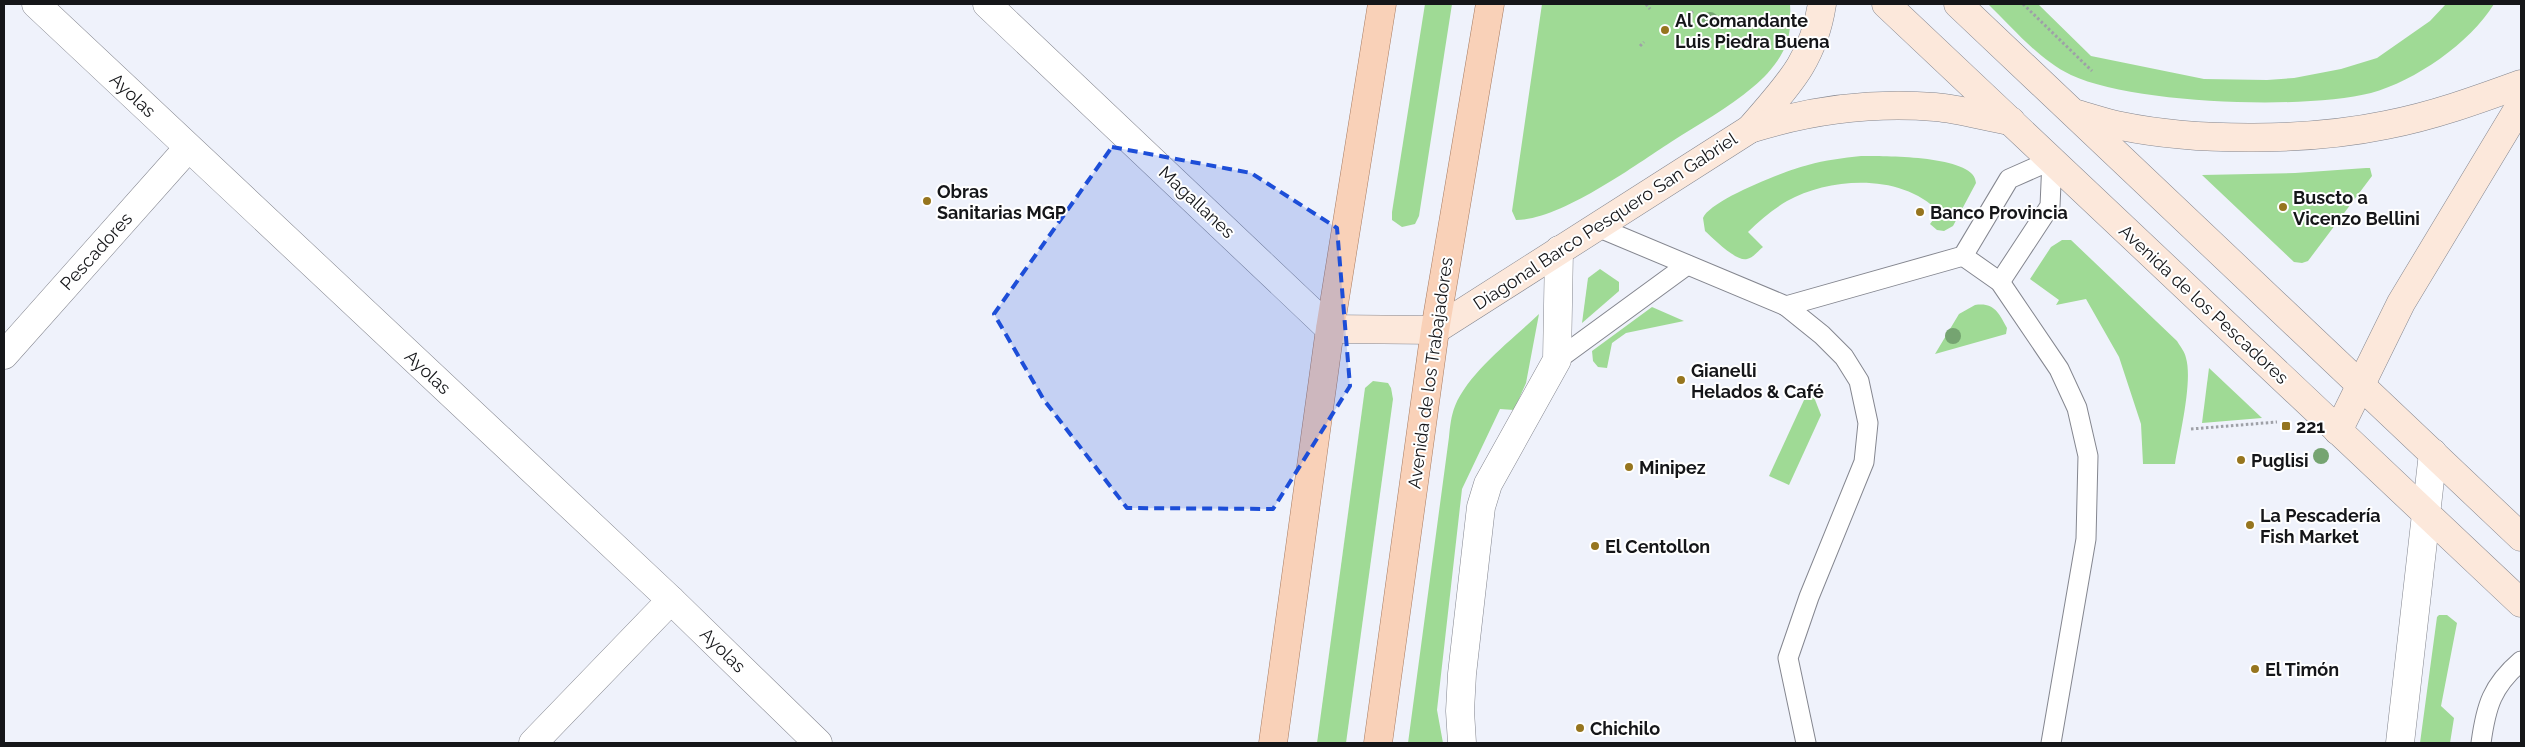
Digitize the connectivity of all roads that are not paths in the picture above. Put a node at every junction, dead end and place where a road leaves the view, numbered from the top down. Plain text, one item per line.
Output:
1 (36, 4) edge
2 (987, 4) edge
3 (1382, 4) edge
4 (1490, 4) edge
5 (1822, 4) edge
6 (1886, 4) edge
7 (1958, 4) edge
8 (2521, 84) edge
9 (2521, 104) edge
10 (2072, 112) junction
11 (2011, 121) junction
12 (1750, 129) junction
13 (188, 148) junction
14 (2052, 160) junction
15 (1595, 226) junction
16 (1559, 250) junction
17 (1962, 256) junction
18 (1687, 265) junction
19 (2000, 282) junction
20 (1786, 306) junction
21 (1330, 329) junction
22 (1435, 330) junction
23 (4, 355) edge
24 (1557, 360) junction
25 (2360, 386) junction
26 (2338, 430) junction
27 (2433, 453) junction
28 (2426, 513) junction
29 (2521, 537) edge
30 (671, 600) junction
31 (2521, 603) edge
32 (2521, 661) edge
33 (534, 743) edge
34 (818, 743) edge
35 (1273, 743) edge
36 (1378, 743) edge
37 (1462, 743) edge
38 (1806, 743) edge
39 (2051, 743) edge
40 (2400, 743) edge
41 (2480, 743) edge

1 - 13 street, Ayolas
2 - 21 street, Magallanes
3 - 21 main road
4 - 22 main road, Avenida de los Trabajadores
5 - 12 main road, Diagonal Barco Pesquero San Gabriel
6 - 11 main road, Avenida de los Pescadores
7 - 10 main road
8 - 10 main road
9 - 25 main road
10 - 25 main road
11 - 12 main road, Diagonal Barco Pesquero San Gabriel
11 - 14 main road, Avenida de los Pescadores
12 - 15 main road, Diagonal Barco Pesquero San Gabriel
13 - 23 street, Pescadores
13 - 30 street, Ayolas
14 - 17 lane
14 - 19 lane
14 - 26 main road, Avenida de los Pescadores
15 - 16 main road, Diagonal Barco Pesquero San Gabriel
15 - 18 lane
16 - 22 main road, Diagonal Barco Pesquero San Gabriel
16 - 24 street
17 - 19 lane
17 - 20 lane
18 - 20 lane
18 - 24 lane
19 - 39 lane
20 - 38 lane
21 - 22 main road
21 - 35 main road
22 - 36 main road, Avenida de los Trabajadores
24 - 37 street
25 - 26 main road
25 - 27 main road
26 - 28 main road, Avenida de los Pescadores
27 - 28 street
27 - 29 main road
28 - 31 main road, Avenida de los Pescadores
28 - 40 street
30 - 33 street
30 - 34 street, Ayolas
32 - 41 lane

